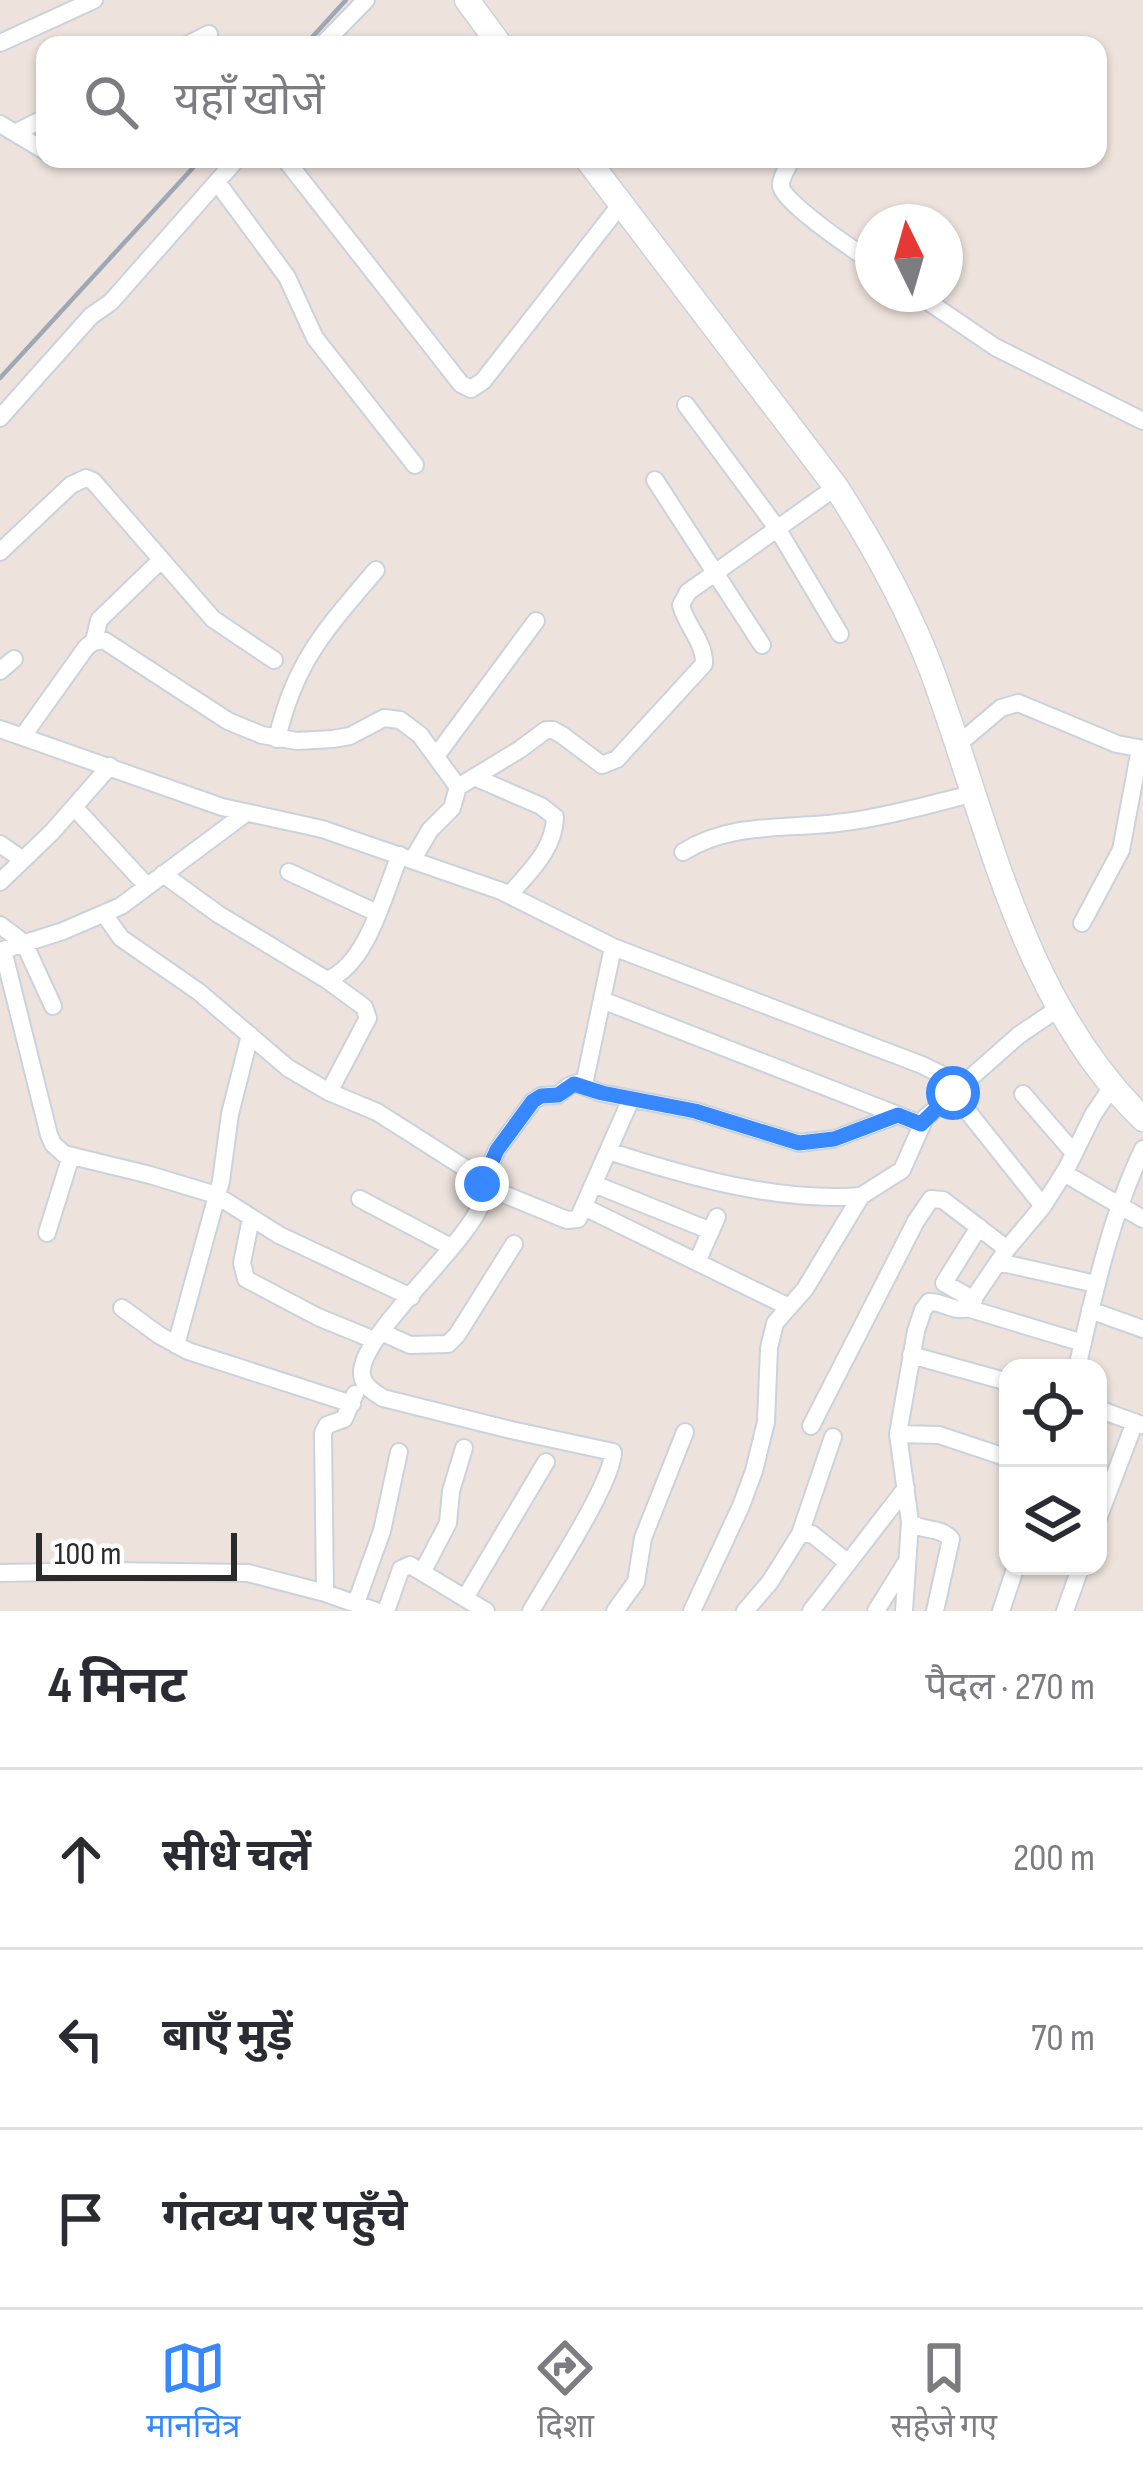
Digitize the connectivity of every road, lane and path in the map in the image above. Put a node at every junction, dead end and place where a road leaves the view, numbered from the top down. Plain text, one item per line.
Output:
1 (94, 0) edge
2 (366, 0) edge
3 (467, 0) edge
4 (209, 34) dead end
5 (205, 36) edge
6 (331, 36) edge
7 (493, 36) edge
8 (0, 43) edge
9 (8, 129) edge
10 (36, 146) edge
11 (229, 168) edge
12 (292, 168) edge
13 (594, 168) edge
14 (787, 168) edge
15 (217, 182) junction
16 (621, 204) junction
17 (855, 250) edge
18 (943, 312) edge
19 (686, 405) dead end
20 (0, 418) edge
21 (1143, 422) edge
22 (415, 465) dead end
23 (655, 480) dead end
24 (836, 487) junction
25 (777, 528) junction
26 (0, 552) edge
27 (160, 561) junction
28 (376, 570) dead end
29 (715, 571) junction
30 (536, 621) dead end
31 (841, 634) dead end
32 (94, 641) junction
33 (762, 645) dead end
34 (274, 660) dead end
35 (0, 729) edge
36 (23, 736) junction
37 (277, 739) junction
38 (956, 746) junction
39 (1142, 749) edge
40 (436, 756) junction
41 (110, 766) junction
42 (466, 782) junction
43 (972, 794) junction
44 (74, 807) junction
45 (246, 813) junction
46 (0, 844) edge
47 (683, 852) dead end
48 (407, 857) junction
49 (23, 860) junction
50 (289, 872) dead end
51 (164, 874) junction
52 (0, 882) edge
53 (147, 886) junction
54 (510, 894) junction
55 (377, 913) junction
56 (104, 914) junction
57 (1082, 923) dead end
58 (0, 926) edge
59 (24, 943) junction
60 (614, 947) junction
61 (2, 950) edge
62 (327, 980) junction
63 (602, 1000) junction
64 (53, 1006) dead end
65 (1059, 1008) junction
66 (250, 1035) junction
67 (578, 1084) junction
68 (1113, 1085) junction
69 (958, 1089) junction
70 (328, 1092) junction
71 (1023, 1094) dead end
72 (631, 1099) junction
73 (898, 1115) junction
74 (1143, 1119) edge
75 (921, 1124) junction
76 (1143, 1149) edge
77 (608, 1151) junction
78 (1074, 1154) junction
79 (71, 1156) junction
80 (1064, 1173) junction
81 (594, 1184) junction
82 (482, 1188) junction
83 (216, 1195) junction
84 (861, 1196) junction
85 (360, 1198) dead end
86 (1119, 1204) junction
87 (1043, 1206) junction
88 (584, 1207) junction
89 (251, 1217) junction
90 (1143, 1219) edge
91 (979, 1226) junction
92 (47, 1233) dead end
93 (514, 1244) dead end
94 (451, 1247) junction
95 (1003, 1256) junction
96 (697, 1262) junction
97 (1096, 1284) junction
98 (411, 1297) junction
99 (971, 1304) junction
100 (789, 1307) junction
101 (122, 1308) dead end
102 (1090, 1310) junction
103 (1143, 1329) edge
104 (378, 1336) junction
105 (1083, 1343) junction
106 (176, 1345) junction
107 (911, 1355) junction
108 (1079, 1359) edge
109 (361, 1376) junction
110 (999, 1379) edge
111 (352, 1404) junction
112 (1107, 1412) edge
113 (1139, 1424) edge
114 (811, 1426) dead end
115 (686, 1432) dead end
116 (898, 1434) junction
117 (833, 1437) dead end
118 (464, 1448) dead end
119 (400, 1452) dead end
120 (999, 1455) edge
121 (547, 1462) dead end
122 (1107, 1484) edge
123 (906, 1488) junction
124 (910, 1522) junction
125 (800, 1534) junction
126 (908, 1559) junction
127 (848, 1562) junction
128 (422, 1571) junction
129 (0, 1573) edge
130 (1013, 1575) edge
131 (1078, 1575) edge
132 (325, 1593) junction
133 (465, 1598) junction
134 (356, 1603) junction
135 (376, 1611) edge
136 (386, 1611) edge
137 (486, 1611) edge
138 (531, 1611) edge
139 (615, 1611) edge
140 (692, 1611) edge
141 (745, 1611) edge
142 (811, 1611) edge
143 (876, 1611) edge
144 (904, 1611) edge
145 (935, 1611) edge
146 (1000, 1611) edge
147 (1065, 1611) edge

1 - 8 street
2 - 6 street
3 - 7 main road
4 - 5 street
9 - 10 street
11 - 15 street
12 - 16 street
13 - 16 main road
14 - 17 street
15 - 20 street
15 - 22 street
16 - 24 main road
18 - 21 street
19 - 25 street
23 - 29 street
24 - 25 street
24 - 38 main road
25 - 29 street
25 - 31 street
26 - 27 street
27 - 32 street
27 - 34 street
28 - 37 street
29 - 33 street
29 - 42 street
30 - 40 street
32 - 36 street
32 - 37 street
35 - 36 street
36 - 41 street
37 - 40 street
38 - 39 street
38 - 43 main road
39 - 57 street
40 - 42 street
41 - 44 street
41 - 45 street
42 - 48 street
42 - 54 street
43 - 47 street
43 - 65 main road
44 - 49 street
44 - 53 street
45 - 48 street
45 - 51 street
46 - 49 street
48 - 54 street
48 - 55 street
49 - 52 street
50 - 55 street
51 - 53 street
51 - 62 street
53 - 56 street
54 - 60 street
55 - 62 street
56 - 59 street
56 - 66 street
58 - 59 street
59 - 61 street
59 - 64 street
60 - 63 street
60 - 69 street
61 - 79 street
62 - 70 street
63 - 67 street
63 - 73 street
65 - 68 main road
65 - 69 street
66 - 70 street
66 - 83 street
67 - 72 street
67 - 82 street
68 - 74 main road
68 - 78 street
69 - 75 street
69 - 87 street
70 - 82 street
71 - 78 street
72 - 73 street
72 - 77 street
73 - 75 street
75 - 84 street
76 - 86 street
77 - 81 street
77 - 84 street
78 - 80 street
79 - 83 street
79 - 92 street
80 - 86 street
80 - 87 street
81 - 88 street
81 - 96 street
82 - 88 street
82 - 94 street
83 - 89 street
83 - 106 street
84 - 100 street
85 - 94 street
86 - 90 street
86 - 97 street
87 - 95 street
88 - 96 street
89 - 98 street
89 - 104 street
91 - 95 street
91 - 99 street
91 - 114 street
93 - 104 street
94 - 98 street
95 - 97 street
95 - 99 street
96 - 100 street
97 - 102 street
98 - 104 street
99 - 105 street
99 - 107 street
100 - 140 street
101 - 106 street
102 - 103 street
102 - 105 street
104 - 109 street
105 - 108 street
106 - 111 street
107 - 110 street
107 - 116 street
109 - 111 street
109 - 138 street
111 - 132 street
112 - 113 street
113 - 122 street
115 - 139 street
116 - 120 street
116 - 123 street
117 - 125 street
118 - 128 street
119 - 134 street
121 - 133 street
123 - 124 street
123 - 127 street
124 - 126 street
124 - 145 street
125 - 127 street
125 - 141 street
126 - 143 street
126 - 144 street
127 - 142 street
128 - 133 street
128 - 136 street
129 - 132 street
130 - 146 street
131 - 147 street
132 - 134 street
133 - 137 street
134 - 135 street

